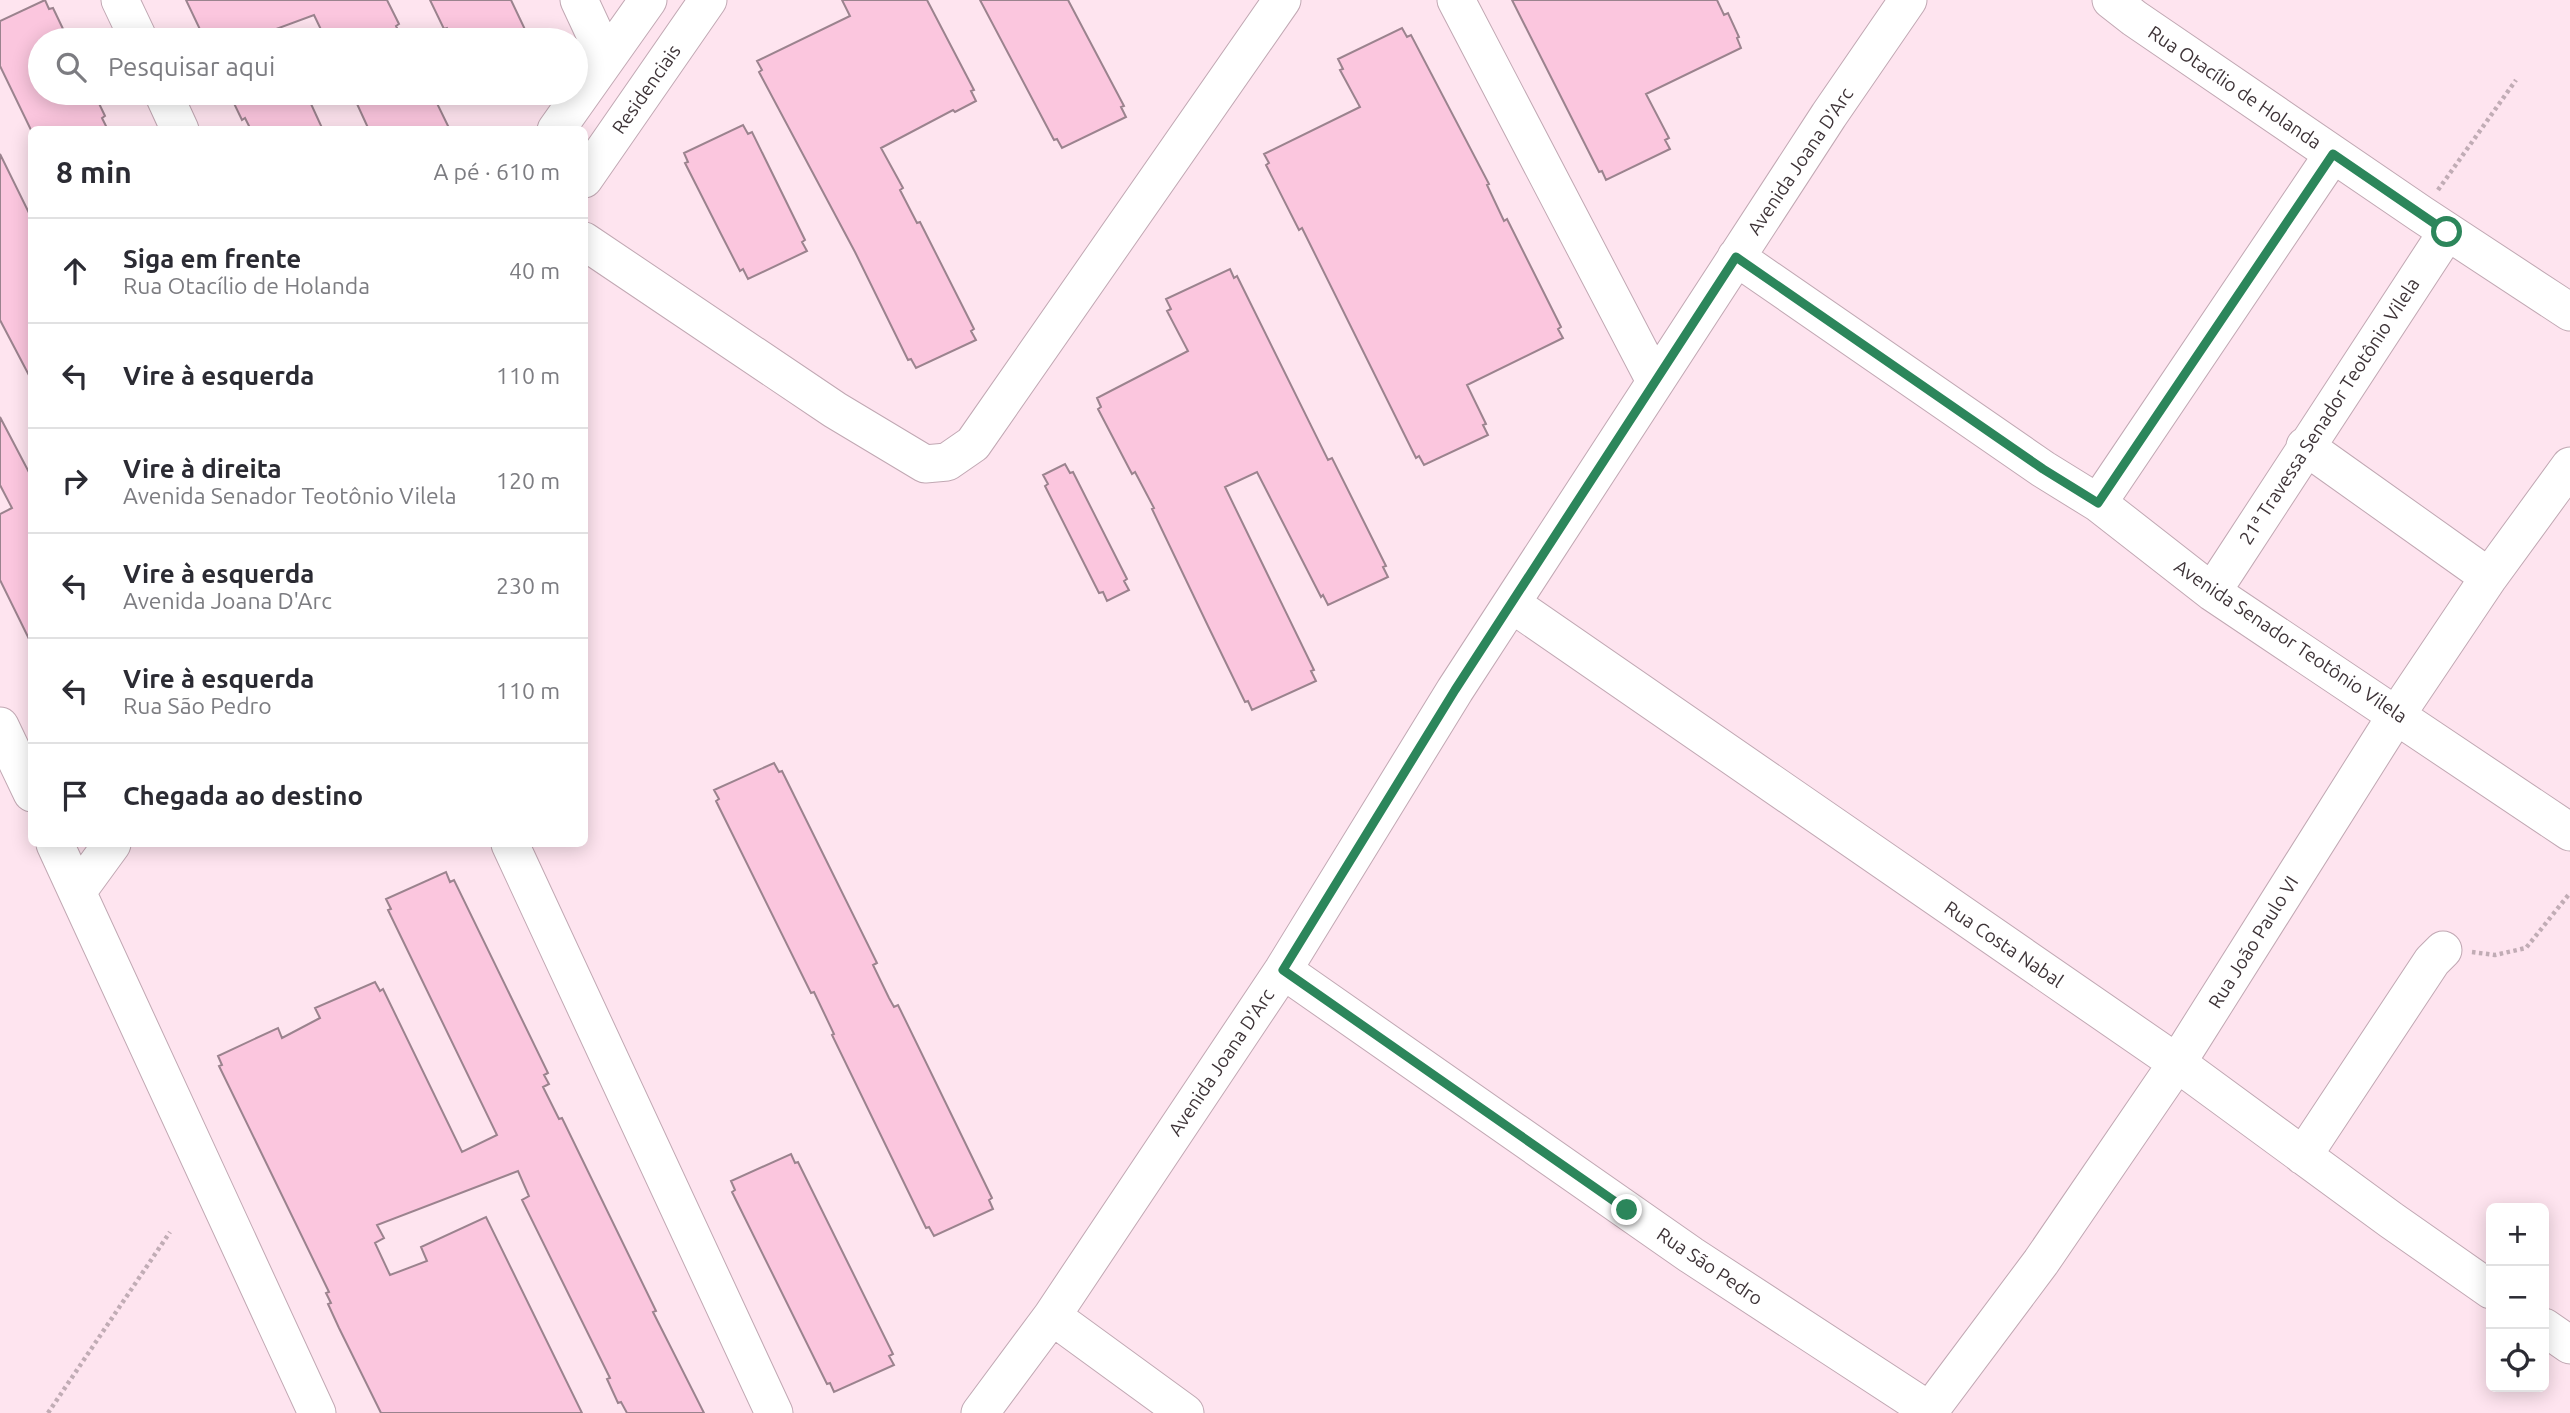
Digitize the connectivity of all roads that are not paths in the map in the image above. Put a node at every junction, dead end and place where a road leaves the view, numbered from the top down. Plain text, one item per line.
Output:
1 (120, 0) edge
2 (579, 0) edge
3 (648, 0) edge
4 (708, 0) edge
5 (1282, 0) edge
6 (1456, 0) edge
7 (1908, 0) edge
8 (2111, 0) edge
9 (133, 28) edge
10 (606, 58) junction
11 (588, 84) edge
12 (169, 105) edge
13 (573, 105) edge
14 (178, 126) edge
15 (559, 126) edge
16 (2333, 154) junction
17 (588, 173) edge
18 (2434, 223) junction
19 (588, 244) edge
20 (1736, 257) junction
21 (2570, 312) edge
22 (1655, 381) junction
23 (2305, 446) junction
24 (2570, 466) edge
25 (2098, 503) junction
26 (2489, 577) junction
27 (2212, 592) junction
28 (1511, 604) junction
29 (2397, 714) junction
30 (0, 726) edge
31 (28, 785) edge
32 (2570, 832) edge
33 (56, 847) edge
34 (111, 847) edge
35 (511, 847) edge
36 (77, 892) junction
37 (2443, 950) road end
38 (1283, 970) junction
39 (2177, 1063) junction
40 (2303, 1156) junction
41 (2486, 1286) edge
42 (1052, 1316) junction
43 (2547, 1329) edge
44 (2570, 1345) edge
45 (987, 1411) edge
46 (1930, 1412) edge
47 (317, 1413) edge
48 (774, 1413) edge
49 (1185, 1413) edge

1 - 9 street
2 - 10 street
3 - 10 street
4 - 17 street, Residenciais
5 - 19 street
6 - 22 street
7 - 20 street, Avenida Joana D'Arc
8 - 16 street, Rua Otacílio de Holanda
10 - 11 street
12 - 14 street
13 - 15 street
16 - 18 street, Rua Otacílio de Holanda
16 - 25 street
18 - 21 street, Rua Otacílio de Holanda
18 - 23 street, 21ª Travessa Senador Teotônio Vilela
20 - 22 street, Avenida Joana D'Arc
20 - 25 street, Avenida Senador Teotônio Vilela
22 - 28 street, Avenida Joana D'Arc
23 - 26 street
23 - 27 street, 21ª Travessa Senador Teotônio Vilela
24 - 26 street, Rua João Paulo VI
25 - 27 street, Avenida Senador Teotônio Vilela
26 - 29 street, Rua João Paulo VI
27 - 29 street, Avenida Senador Teotônio Vilela
28 - 38 street, Avenida Joana D'Arc
28 - 39 street, Rua Costa Nabal
29 - 32 street, Avenida Senador Teotônio Vilela
29 - 39 street, Rua João Paulo VI
30 - 31 street
33 - 36 street
34 - 36 street
35 - 48 street
36 - 47 street
37 - 40 street
38 - 42 street, Avenida Joana D'Arc
38 - 46 street, Rua São Pedro
39 - 40 street, Rua Costa Nabal
39 - 46 street, Rua João Paulo VI
40 - 41 street, Rua Costa Nabal
42 - 45 street, Avenida Joana D'Arc
42 - 49 street
43 - 44 street

